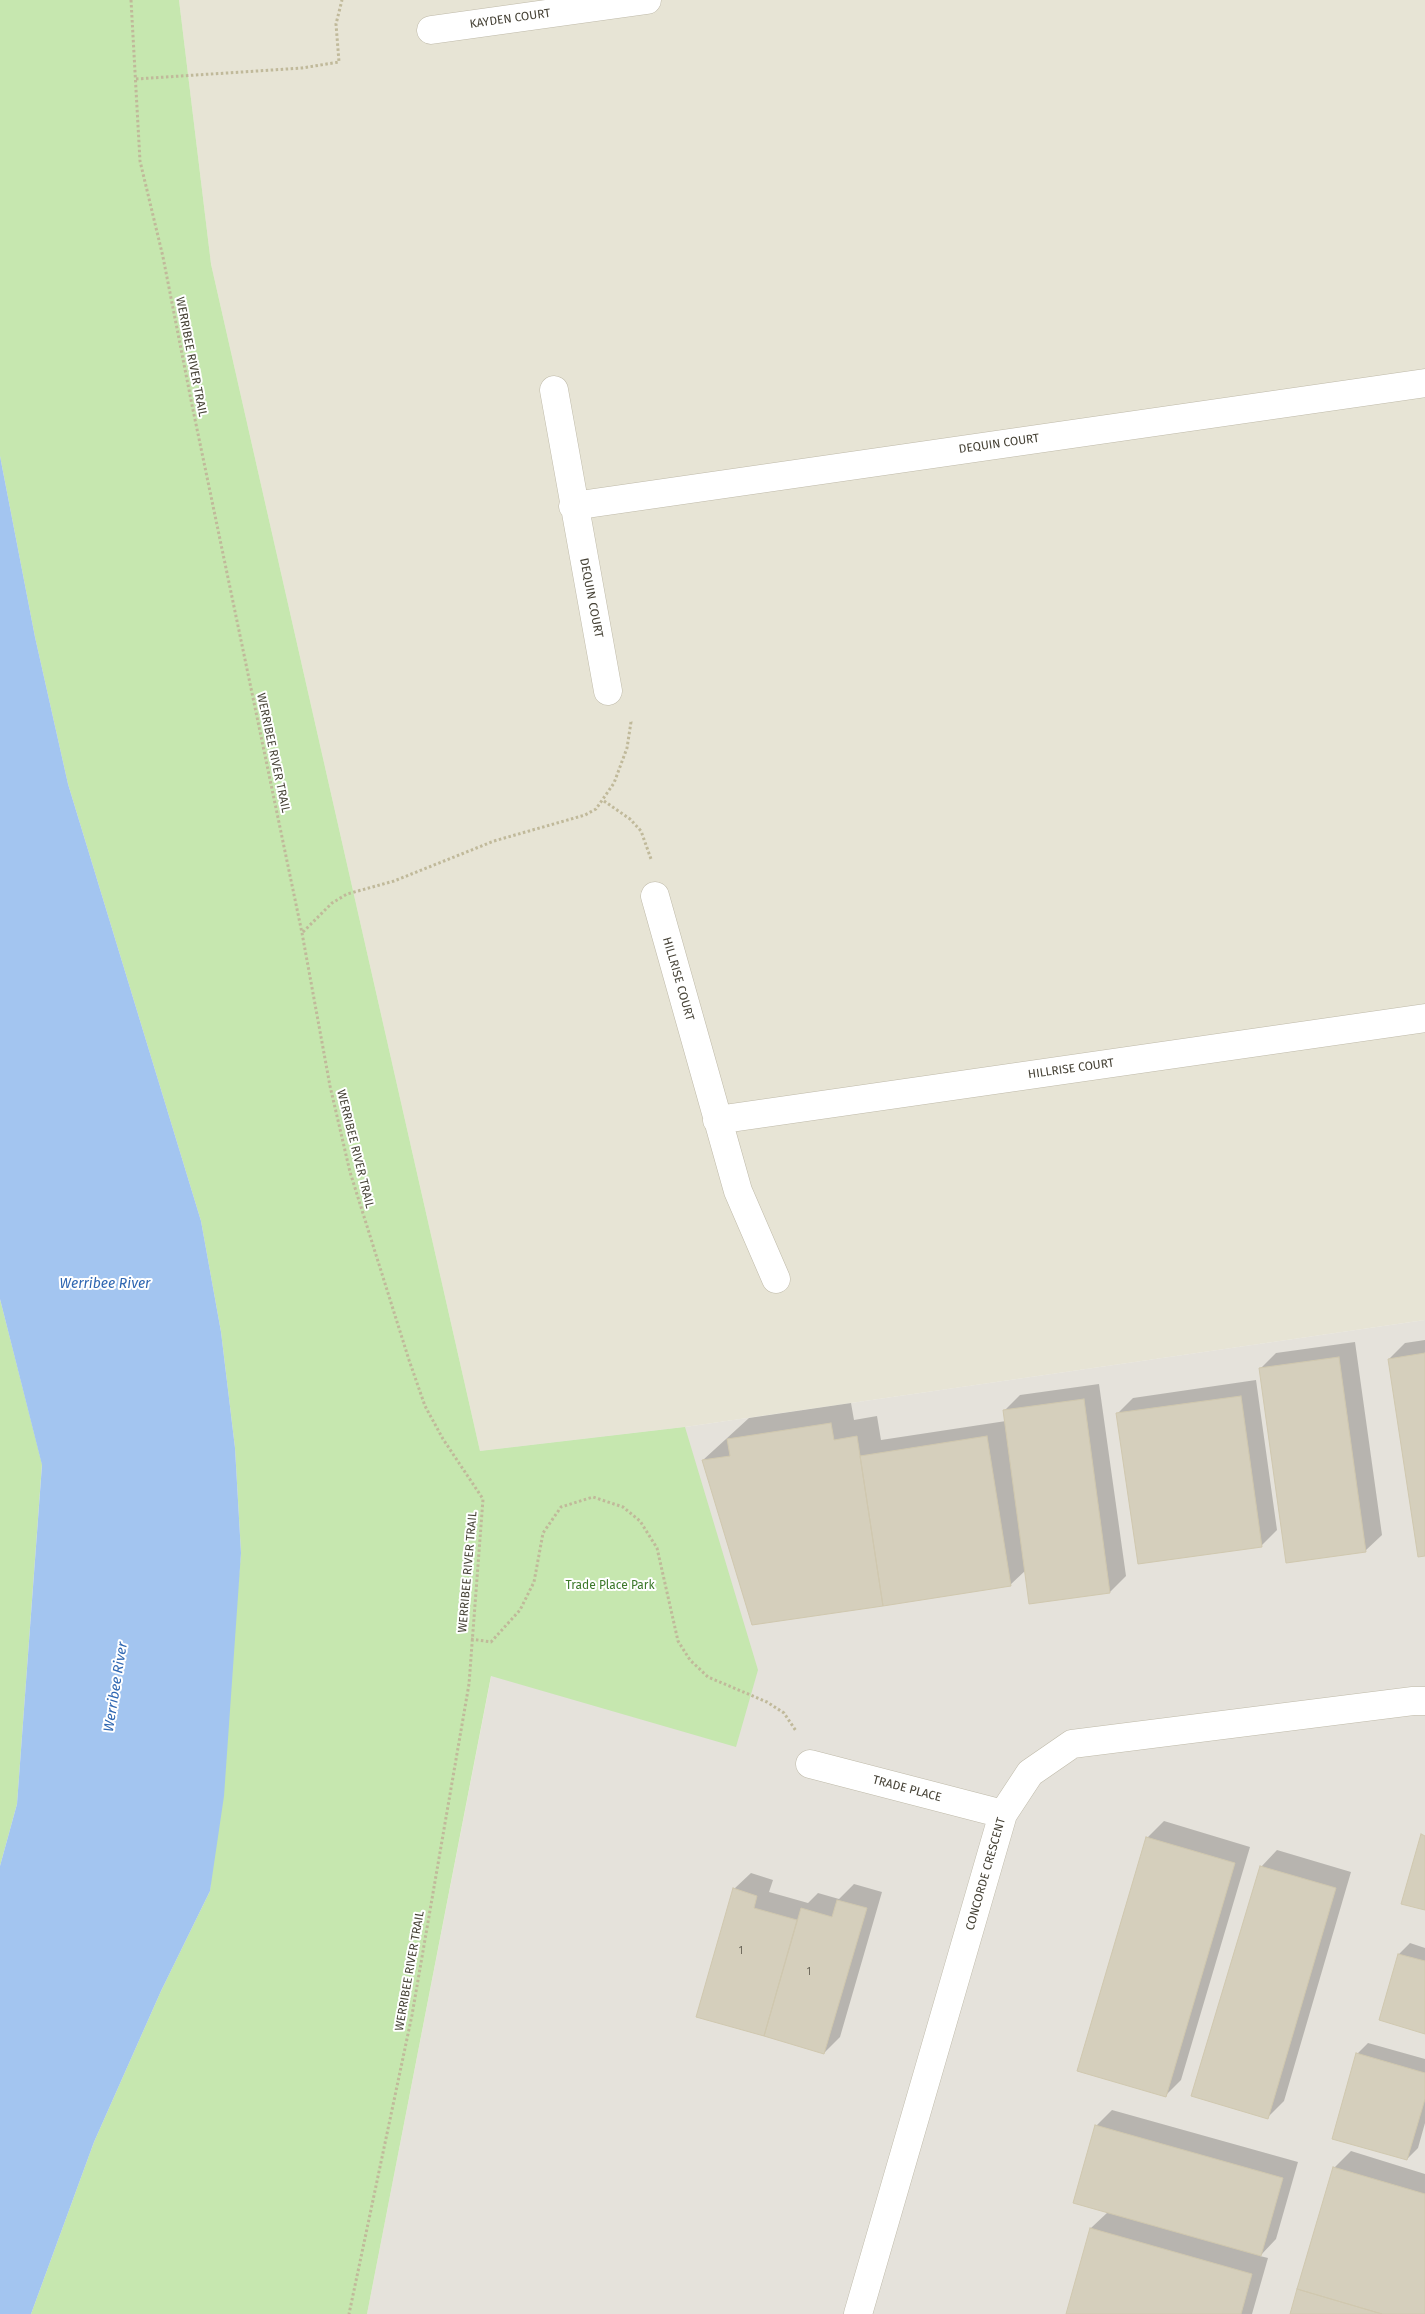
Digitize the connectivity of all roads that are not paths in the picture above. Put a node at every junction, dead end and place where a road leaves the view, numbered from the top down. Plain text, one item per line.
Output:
1 (647, 0) edge
2 (432, 30) dead end
3 (1425, 383) edge
4 (554, 390) dead end
5 (573, 506) junction
6 (608, 691) dead end
7 (655, 896) road end
8 (1425, 1018) edge
9 (716, 1120) junction
10 (776, 1279) dead end
11 (1425, 1701) edge
12 (810, 1764) road end
13 (1003, 1814) junction
14 (858, 2314) edge

1 - 2 street, KAYDEN COURT
3 - 5 street, DEQUIN COURT
4 - 5 street, DEQUIN COURT
5 - 6 street, DEQUIN COURT
7 - 9 street, HILLRISE COURT
8 - 9 street, HILLRISE COURT
9 - 10 street, HILLRISE COURT
11 - 13 street, CONCORDE CRESCENT
12 - 13 street, TRADE PLACE
13 - 14 street, CONCORDE CRESCENT

